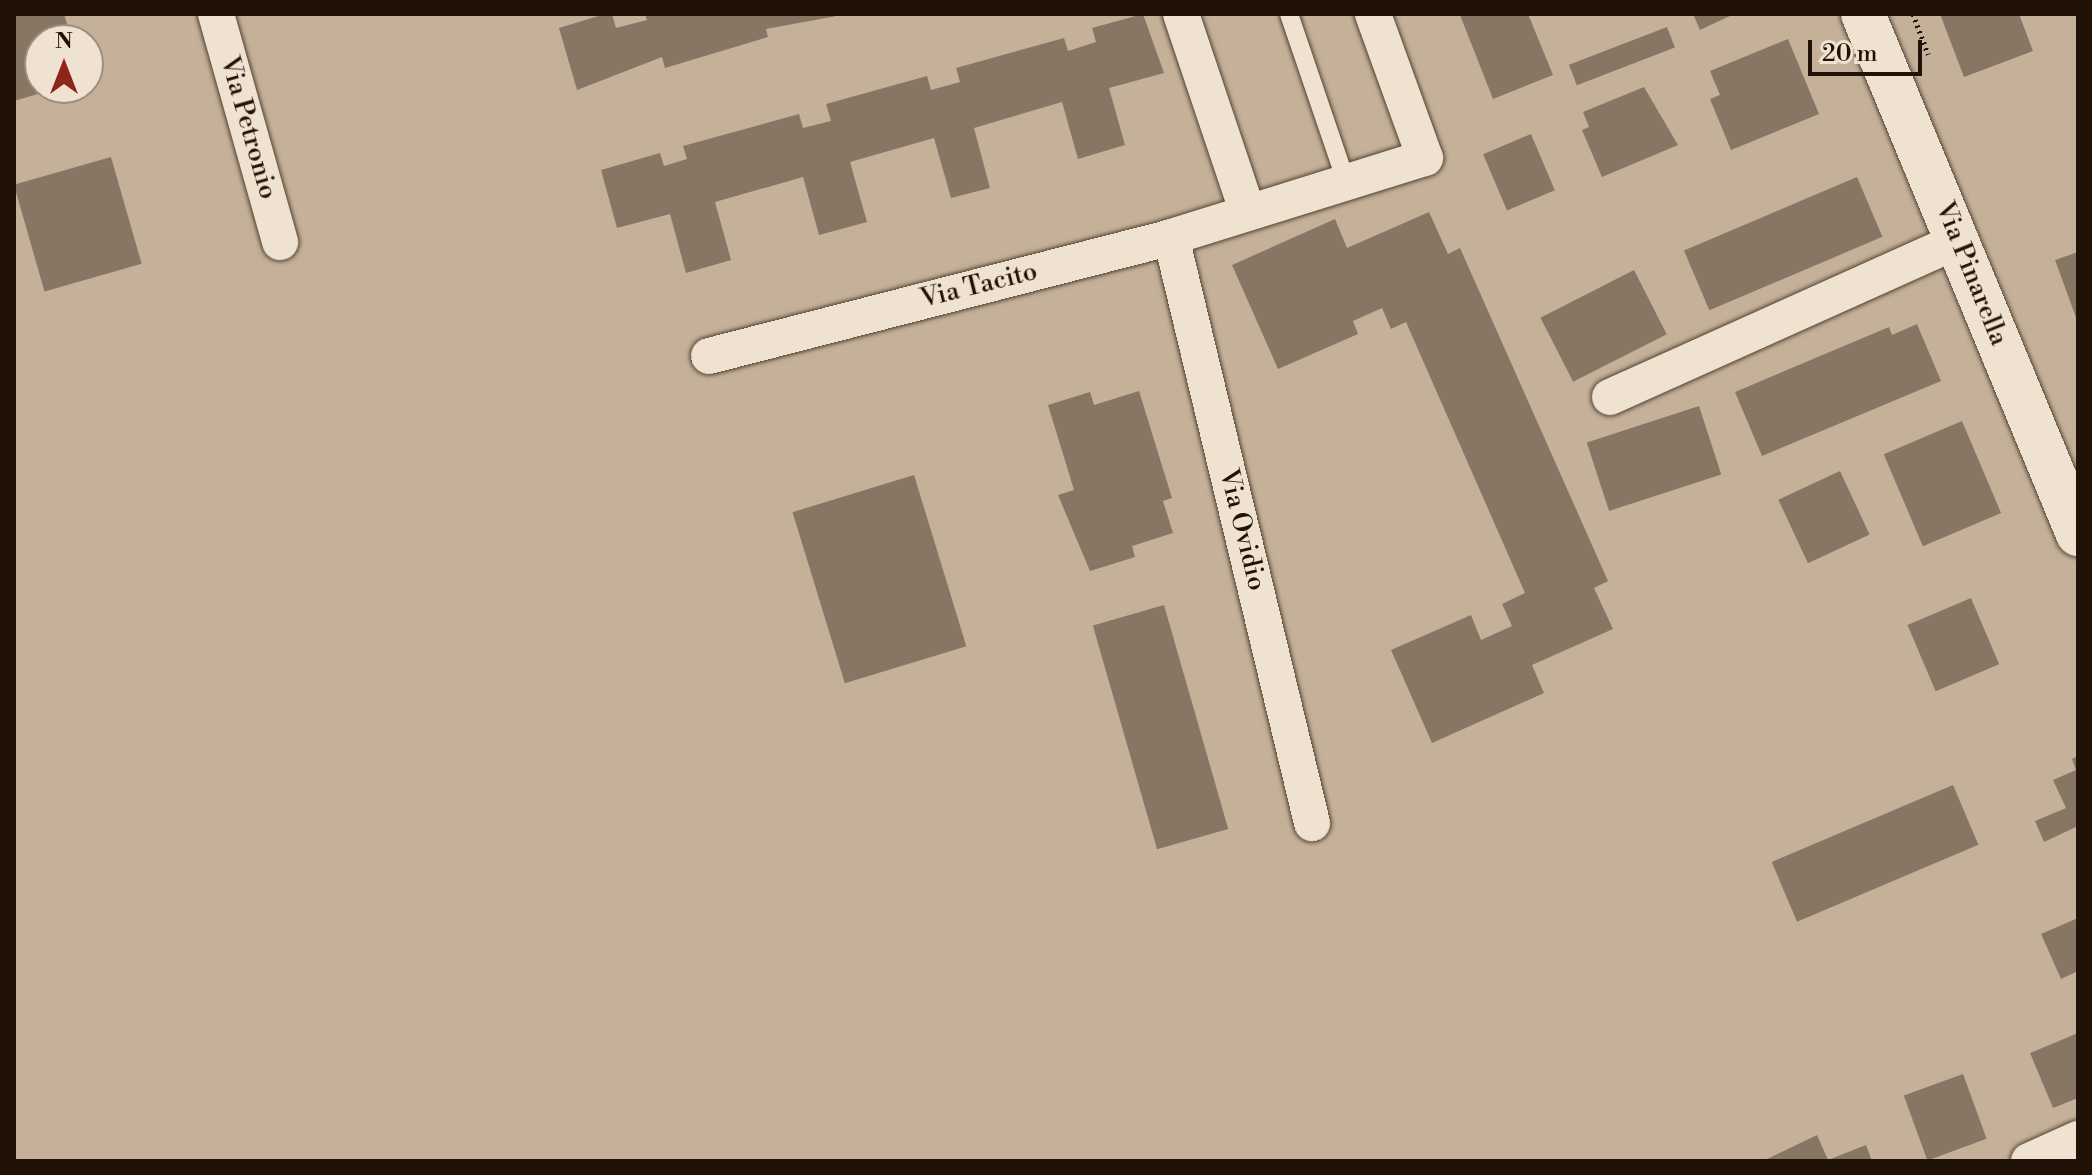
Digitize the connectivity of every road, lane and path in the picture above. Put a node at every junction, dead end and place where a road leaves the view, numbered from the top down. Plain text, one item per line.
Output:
1 (216, 14) edge
2 (1181, 14) edge
3 (1289, 14) edge
4 (1373, 14) edge
5 (1863, 14) edge
6 (1347, 184) junction
7 (1247, 210) junction
8 (1171, 237) junction
9 (1957, 241) junction
10 (280, 242) dead end
11 (709, 356) dead end
12 (1610, 397) dead end
13 (2078, 534) edge
14 (1312, 823) dead end
15 (2078, 1139) edge
16 (2029, 1161) edge

1 - 10 street, Via Petronio
2 - 7 street
3 - 6 lane
4 - 6 street, Via Tacito
5 - 9 street, Via Pinarella
6 - 7 street, Via Tacito
7 - 8 street, Via Tacito
8 - 11 street, Via Tacito
8 - 14 street, Via Ovidio
9 - 12 street
9 - 13 street, Via Pinarella
15 - 16 street

